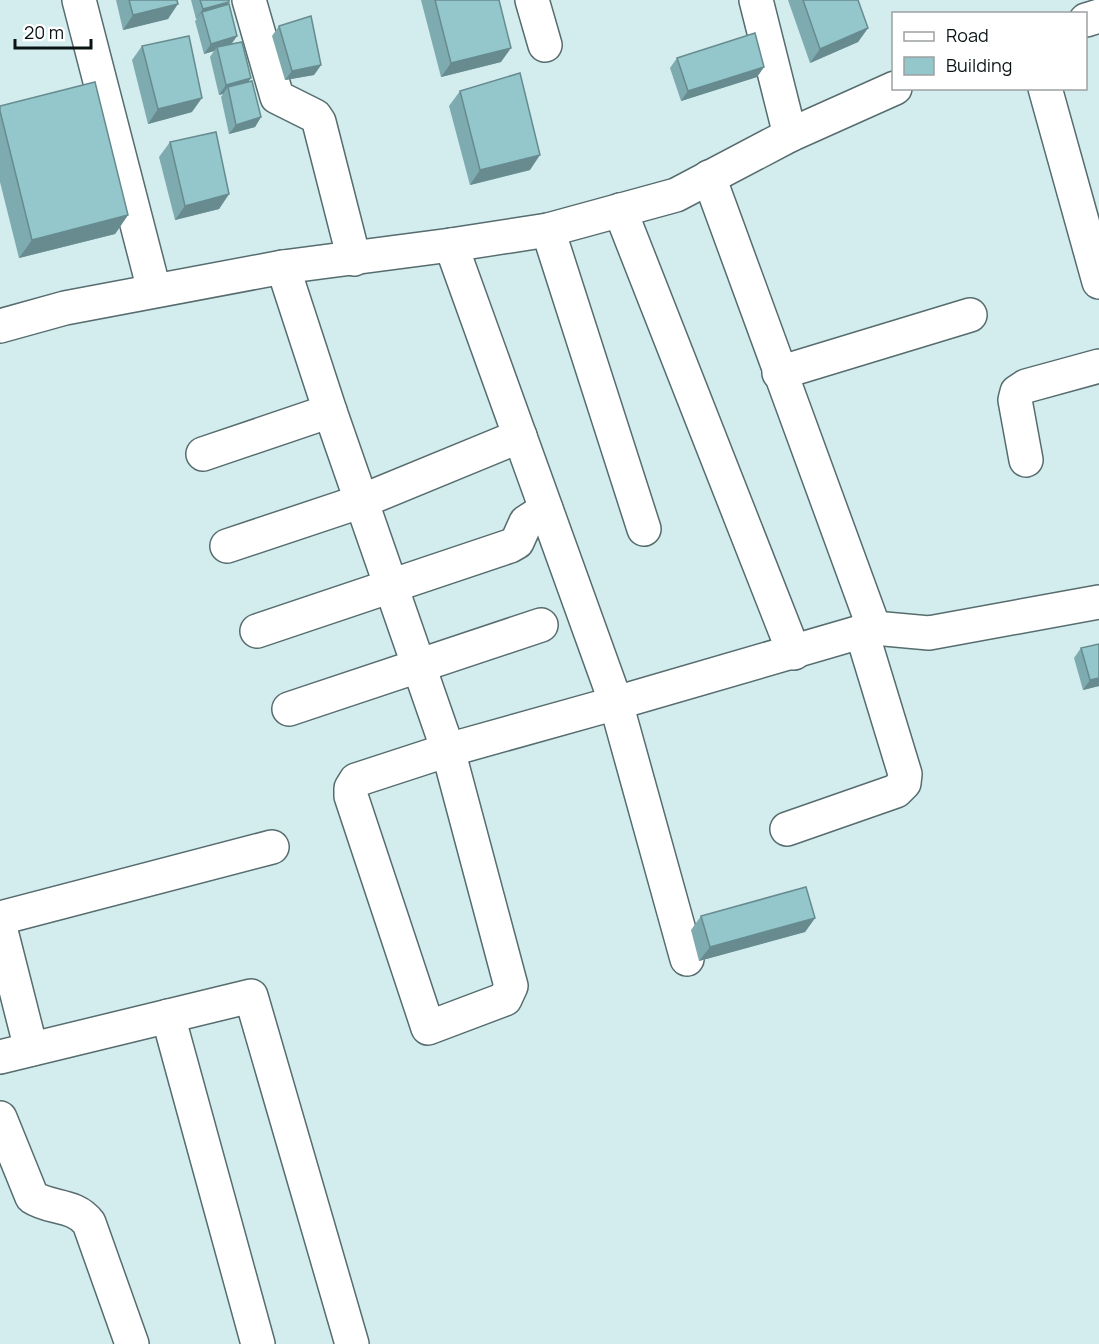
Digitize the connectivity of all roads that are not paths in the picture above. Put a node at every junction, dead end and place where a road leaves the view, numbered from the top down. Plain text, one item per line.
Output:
1 (79, 0) edge
2 (249, 0) edge
3 (532, 0) edge
4 (756, 0) edge
5 (545, 45) dead end
6 (892, 89) edge
7 (1046, 90) edge
8 (790, 135) junction
9 (709, 177) junction
10 (620, 210) junction
11 (549, 230) junction
12 (451, 245) junction
13 (354, 259) junction
14 (283, 267) junction
15 (1099, 282) edge
16 (154, 290) junction
17 (970, 315) dead end
18 (1, 320) edge
19 (1099, 366) edge
20 (779, 373) junction
21 (330, 411) junction
22 (520, 436) junction
23 (203, 454) dead end
24 (1026, 460) dead end
25 (362, 501) junction
26 (546, 509) junction
27 (644, 529) dead end
28 (227, 546) dead end
29 (391, 585) junction
30 (1099, 602) edge
31 (541, 625) dead end
32 (868, 631) junction
33 (257, 632) dead end
34 (794, 652) junction
35 (419, 667) junction
36 (616, 703) junction
37 (289, 709) dead end
38 (448, 750) junction
39 (787, 829) dead end
40 (272, 847) dead end
41 (0, 918) edge
42 (0, 927) edge
43 (687, 959) dead end
44 (168, 1016) junction
45 (32, 1049) junction
46 (0, 1057) edge
47 (0, 1118) edge
48 (132, 1344) edge
49 (258, 1344) edge
50 (352, 1344) edge

1 - 16 street
2 - 13 street
3 - 5 street
4 - 8 street
6 - 8 street
7 - 15 street
8 - 9 street
9 - 10 street
9 - 20 street
10 - 11 street
10 - 34 street
11 - 12 street
11 - 27 street
12 - 13 street
12 - 22 street
13 - 14 street
14 - 16 street
14 - 21 street
16 - 18 street
17 - 20 street
19 - 24 street
20 - 32 street
21 - 23 street
21 - 25 street
22 - 25 street
22 - 26 street
25 - 28 street
25 - 29 street
26 - 29 street
26 - 36 street
29 - 33 street
29 - 35 street
30 - 32 street
31 - 35 street
32 - 34 street
32 - 39 street
34 - 36 street
35 - 37 street
35 - 38 street
36 - 38 street
36 - 43 street
38 - 38 street
40 - 41 street
42 - 45 street
44 - 45 street
44 - 49 street
44 - 50 street
45 - 46 street
47 - 48 street

